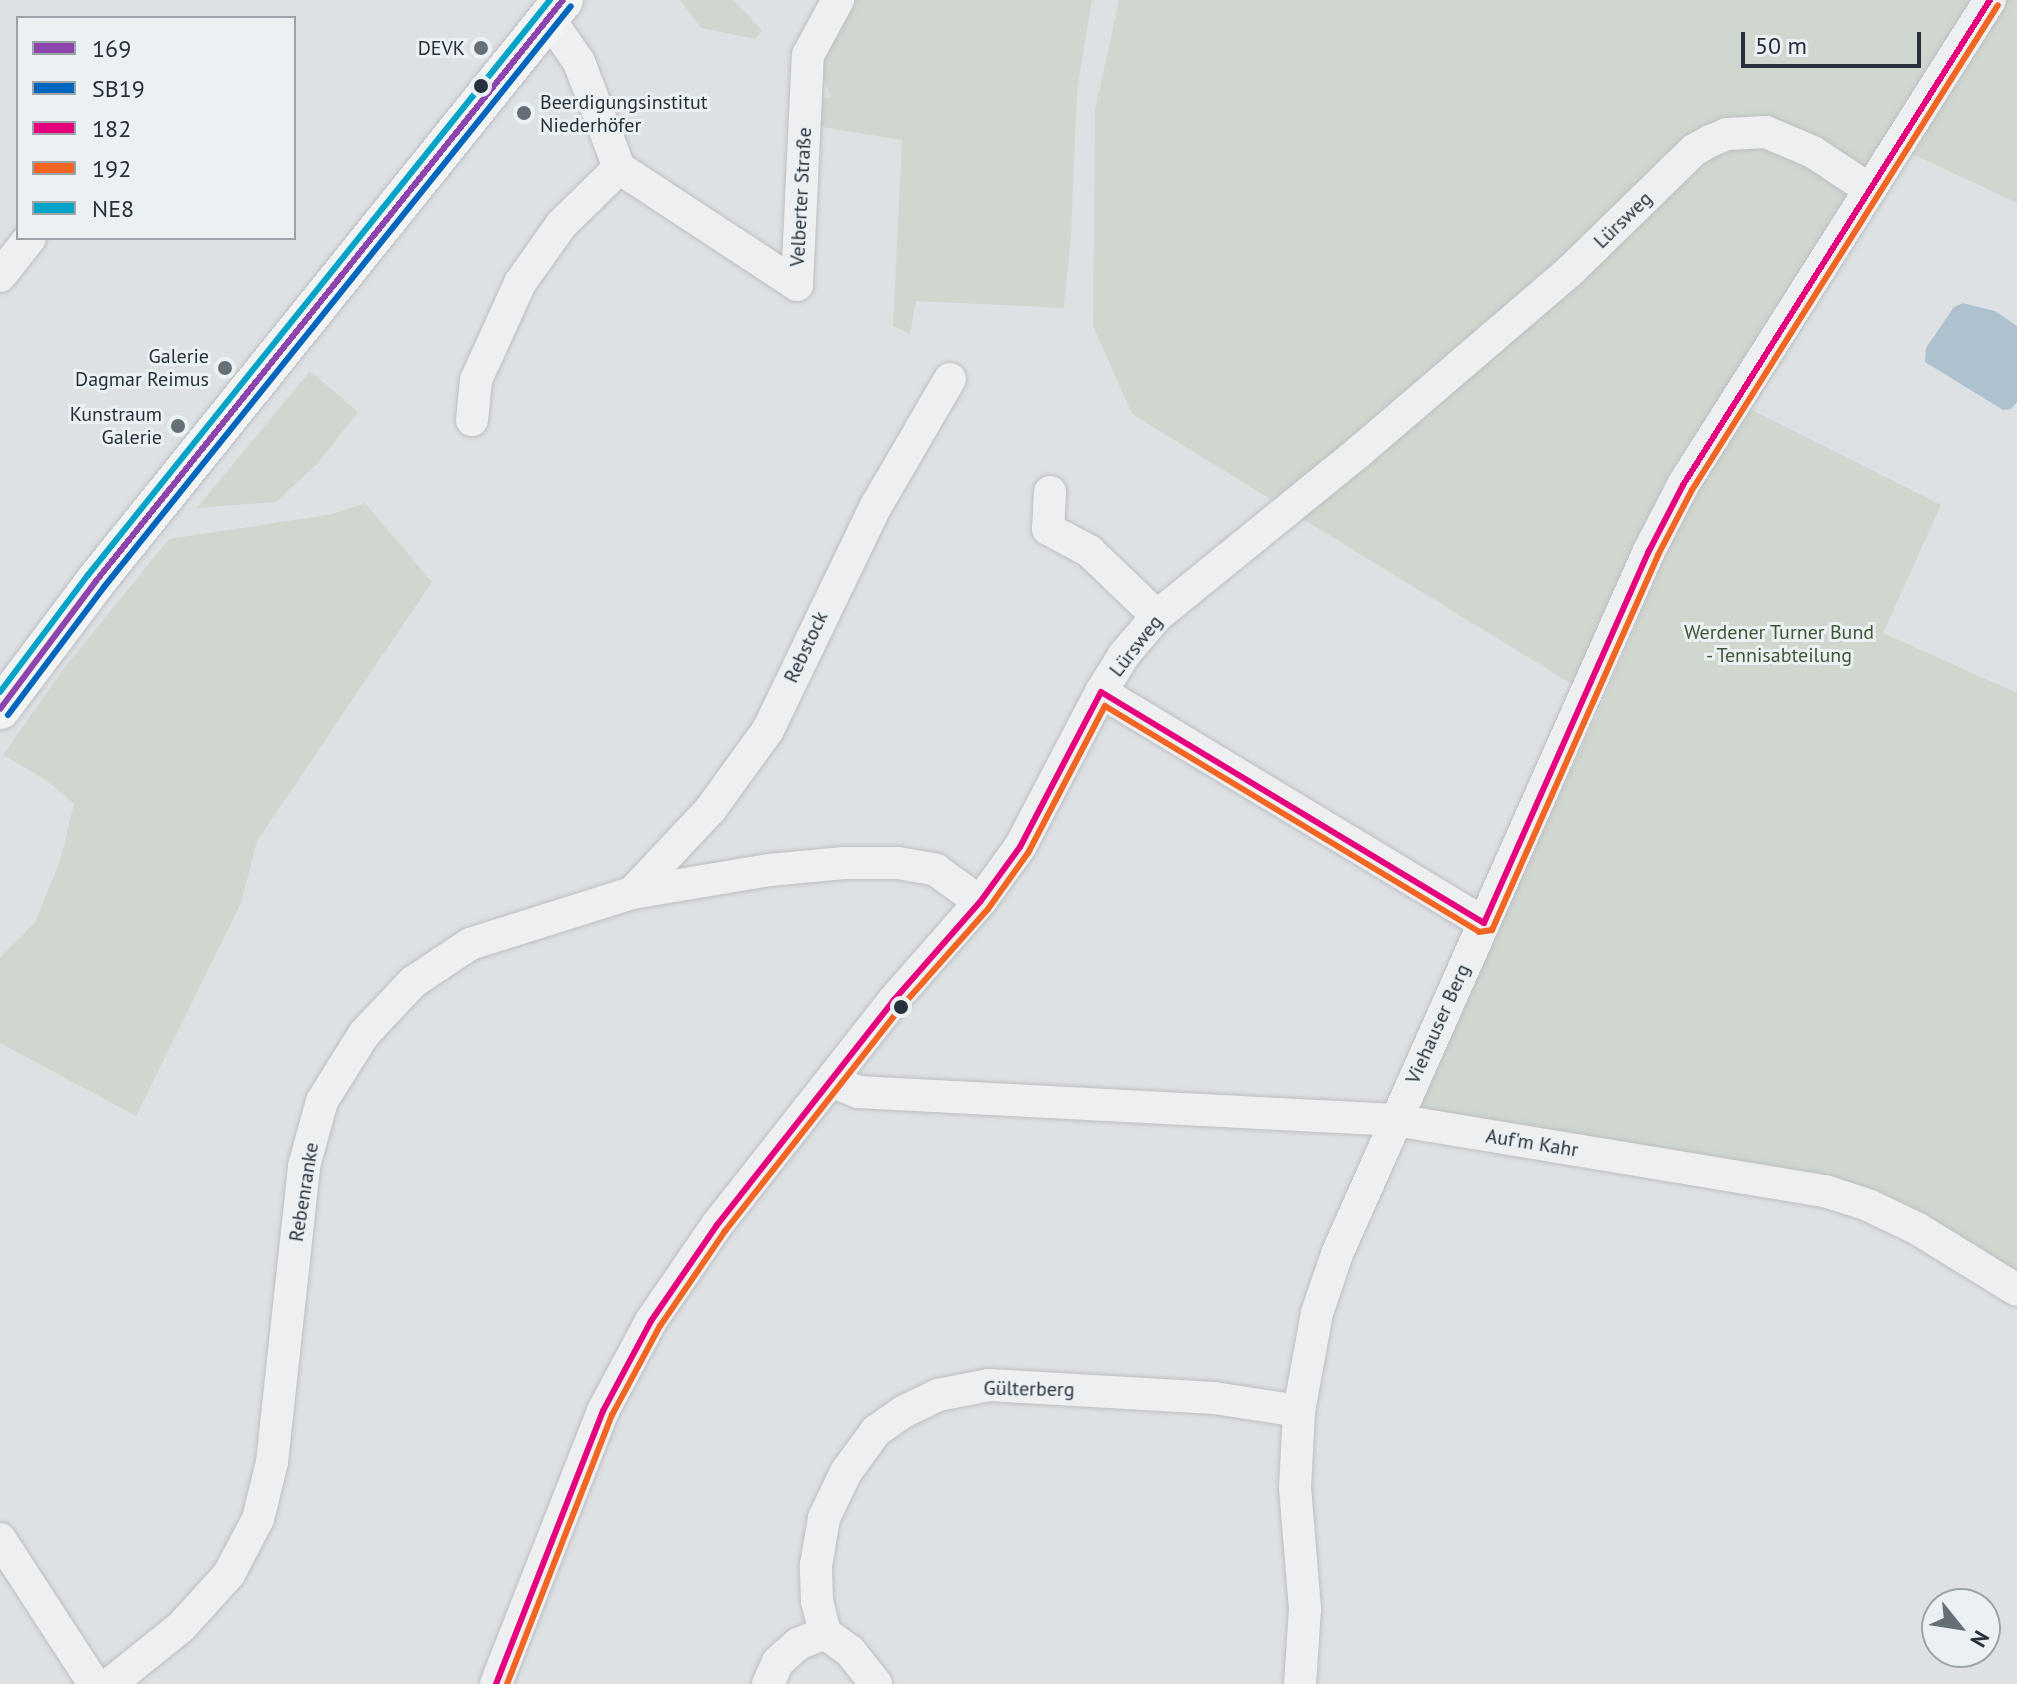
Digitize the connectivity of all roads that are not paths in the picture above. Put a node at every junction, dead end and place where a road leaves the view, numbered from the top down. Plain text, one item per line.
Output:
1 (838, 0) edge
2 (1990, 0) edge
3 (556, 10) edge
4 (619, 168) junction
5 (1869, 189) junction
6 (28, 240) edge
7 (0, 276) edge
8 (950, 379) dead end
9 (472, 420) dead end
10 (1050, 492) dead end
11 (1157, 616) junction
12 (1101, 692) junction
13 (0, 709) edge
14 (632, 893) junction
15 (980, 902) junction
16 (1484, 923) junction
17 (831, 1081) junction
18 (1395, 1120) junction
19 (2017, 1290) edge
20 (1299, 1411) junction
21 (0, 1539) edge
22 (825, 1633) junction
23 (94, 1684) edge
24 (110, 1684) edge
25 (496, 1684) edge
26 (768, 1684) edge
27 (876, 1684) edge
28 (1300, 1684) edge

1 - 4 street, Velberter Straße
2 - 5 street, Viehauser Berg
3 - 4 street
3 - 13 main road
4 - 9 street
5 - 11 street, Lürsweg
5 - 16 street, Viehauser Berg
6 - 7 street
8 - 14 street, Rebstock
10 - 11 street
11 - 12 street, Lürsweg
12 - 15 street, Lürsweg
12 - 16 street
14 - 15 street, Rebenranke
14 - 24 street, Rebenranke
15 - 17 street, Lürsweg
16 - 18 street, Viehauser Berg
17 - 18 street, Auf'm Kahr
17 - 25 street, Lürsweg
18 - 19 street, Auf'm Kahr
18 - 20 street, Viehauser Berg
20 - 22 street, Gülterberg
20 - 28 street, Viehauser Berg
21 - 23 street
22 - 26 street
22 - 27 street

